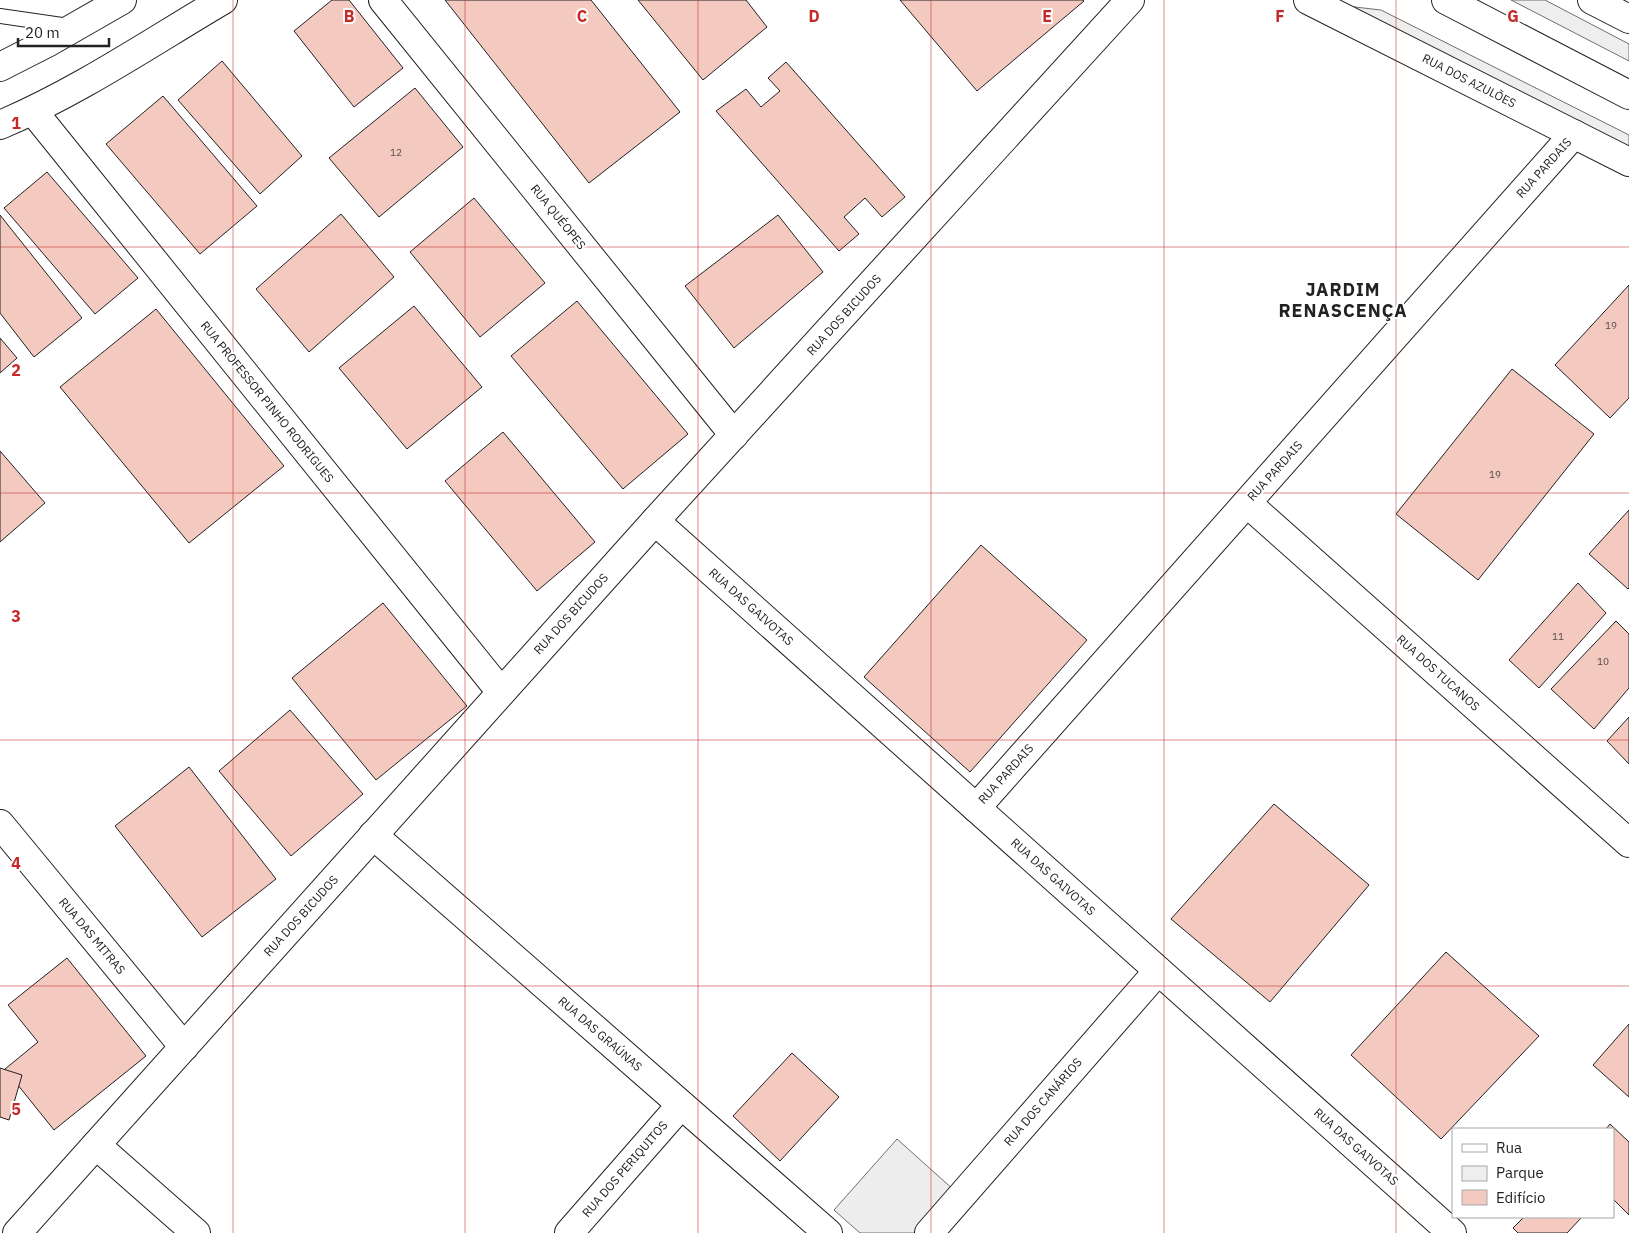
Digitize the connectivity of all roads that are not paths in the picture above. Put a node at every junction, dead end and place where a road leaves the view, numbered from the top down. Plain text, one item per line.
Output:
1 (122, 0) edge
2 (223, 0) edge
3 (383, 0) edge
4 (1130, 0) edge
5 (1308, 0) edge
6 (1446, 0) edge
7 (1592, 0) edge
8 (0, 16) edge
9 (1629, 19) edge
10 (75, 27) junction
11 (0, 67) edge
12 (1629, 95) edge
13 (33, 111) junction
14 (0, 125) edge
15 (1574, 134) junction
16 (1629, 162) edge
17 (734, 435) junction
18 (1247, 503) junction
19 (655, 521) junction
20 (501, 692) junction
21 (976, 808) junction
22 (0, 824) edge
23 (373, 835) junction
24 (1629, 844) edge
25 (1158, 971) junction
26 (184, 1047) junction
27 (681, 1105) junction
28 (96, 1145) junction
29 (17, 1233) edge
30 (196, 1233) edge
31 (569, 1233) edge
32 (828, 1233) edge
33 (929, 1233) edge
34 (1452, 1233) edge

1 - 10 street
2 - 13 street
3 - 17 street, RUA QUÉOPES
4 - 17 street, RUA DOS BICUDOS
5 - 15 street, RUA DOS AZULÕES
6 - 12 street
7 - 9 street
8 - 10 lane
10 - 11 street
13 - 14 street
13 - 20 street, RUA PROFESSOR PINHO RODRIGUES
15 - 16 street, RUA DOS AZULÕES
15 - 18 street, RUA PARDAIS
17 - 19 street, RUA DOS BICUDOS
18 - 21 street, RUA PARDAIS
18 - 24 street, RUA DOS TUCANOS
19 - 20 street, RUA DOS BICUDOS
19 - 21 street, RUA DAS GAIVOTAS
20 - 23 street, RUA DOS BICUDOS
21 - 25 street, RUA DAS GAIVOTAS
22 - 26 street, RUA DAS MITRAS
23 - 26 street, RUA DOS BICUDOS
23 - 27 street, RUA DAS GRAÚNAS
25 - 33 street, RUA DOS CANÁRIOS
25 - 34 street, RUA DAS GAIVOTAS
26 - 28 street, RUA DOS BICUDOS
27 - 31 street, RUA DOS PERIQUITOS
27 - 32 street, RUA DAS GRAÚNAS
28 - 29 street, RUA DOS BICUDOS
28 - 30 street

